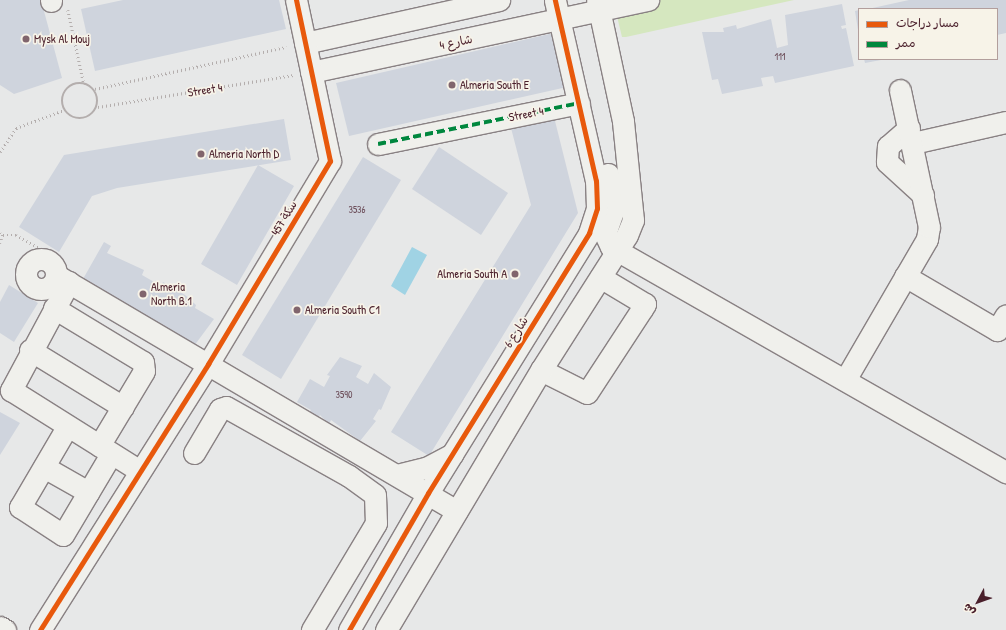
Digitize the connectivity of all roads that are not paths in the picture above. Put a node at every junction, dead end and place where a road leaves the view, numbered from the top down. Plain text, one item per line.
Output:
1 (296, 0) edge
2 (499, 0) edge
3 (554, 0) edge
4 (641, 2) edge
5 (599, 5) edge
6 (559, 21) junction
7 (306, 43) junction
8 (610, 56) junction
9 (311, 72) junction
10 (900, 90) dead end
11 (579, 103) junction
12 (1006, 122) edge
13 (586, 134) junction
14 (911, 136) junction
15 (378, 144) dead end
16 (923, 195) junction
17 (617, 250) junction
18 (905, 276) junction
19 (600, 278) junction
20 (54, 308) junction
21 (1003, 327) edge
22 (30, 350) junction
23 (208, 364) junction
24 (541, 370) junction
25 (845, 380) junction
26 (123, 407) junction
27 (67, 427) junction
28 (105, 450) junction
29 (194, 453) dead end
30 (453, 453) junction
31 (44, 467) junction
32 (140, 471) junction
33 (1006, 472) edge
34 (397, 475) junction
35 (88, 492) junction
36 (428, 493) junction
37 (457, 511) junction
38 (0, 627) edge
39 (5, 630) edge
40 (40, 630) edge
41 (312, 630) edge
42 (349, 630) edge
43 (386, 630) edge

1 - 7 street, سكة 457
2 - 7 street
3 - 6 street, شارع 6
4 - 5 street, شارع 4
4 - 8 street
5 - 6 street, شارع 4
5 - 8 street
6 - 9 street, شارع 4
6 - 11 street, شارع 6
7 - 9 street, سكة 457
8 - 17 street
9 - 23 street, سكة 457
10 - 14 street
11 - 13 street, شارع 6
11 - 15 street, Street 4
12 - 14 street
13 - 17 street
13 - 30 street, شارع 6
14 - 16 street
14 - 16 street
16 - 18 street
17 - 19 street
17 - 25 street
18 - 21 street
18 - 25 street
19 - 24 street
19 - 24 street
20 - 22 street
20 - 23 street
20 - 26 street
22 - 26 street
22 - 27 street
23 - 32 street, سكة 457
23 - 34 street
24 - 37 street
25 - 33 street
26 - 28 street
27 - 28 street
27 - 31 street
28 - 32 street
28 - 35 street
29 - 41 street
30 - 34 street
30 - 36 street, شارع 6
31 - 35 street
31 - 35 street
32 - 40 street, سكة 457
34 - 36 street
36 - 37 street
36 - 42 street, شارع 6
37 - 43 street
38 - 39 street

